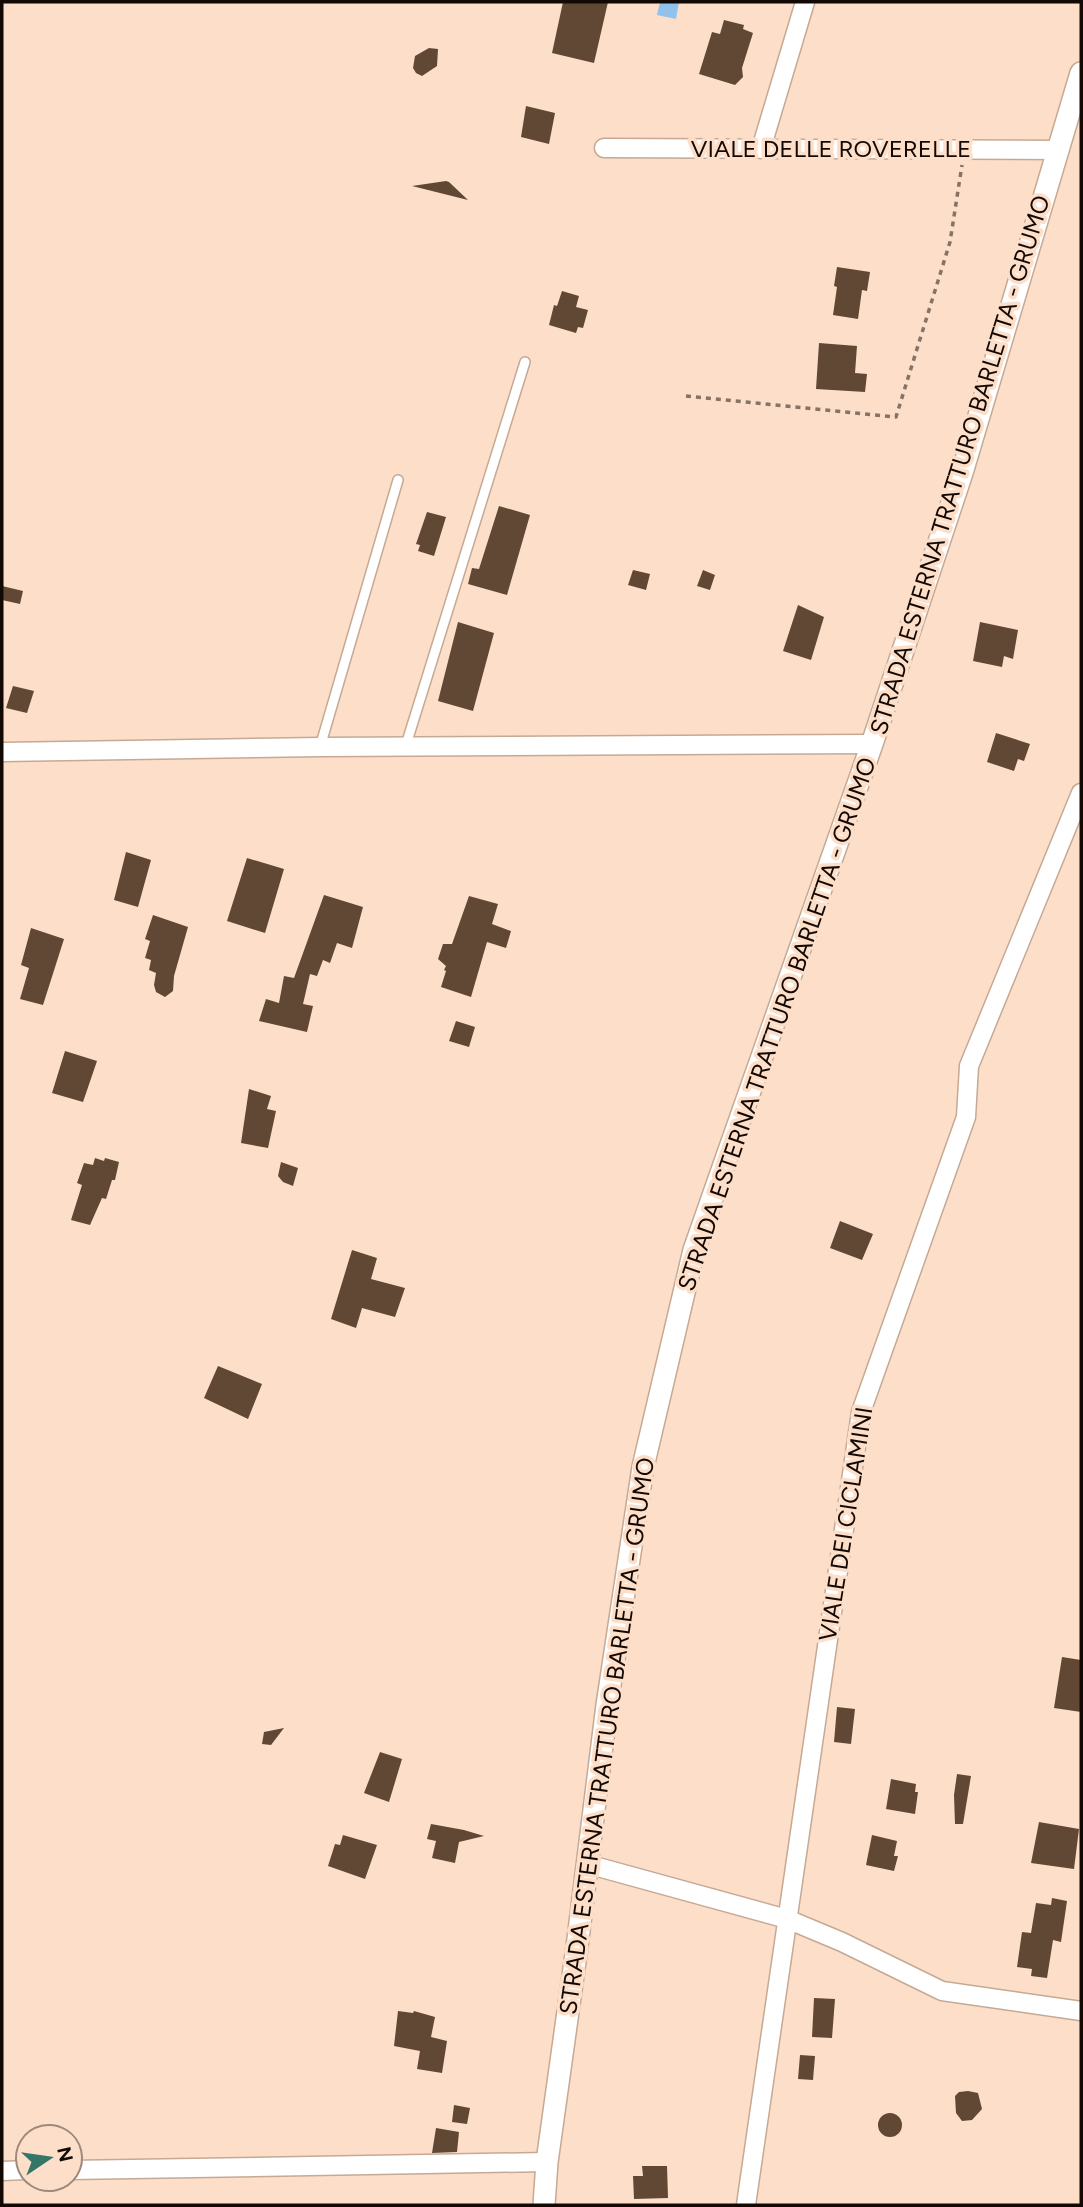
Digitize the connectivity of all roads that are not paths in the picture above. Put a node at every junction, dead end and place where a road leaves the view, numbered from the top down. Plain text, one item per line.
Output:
1 (805, 2) edge
2 (1081, 73) edge
3 (604, 148) dead end
4 (761, 149) junction
5 (1058, 150) junction
6 (524, 362) dead end
7 (398, 480) dead end
8 (872, 744) junction
9 (320, 747) junction
10 (405, 748) junction
11 (2, 752) edge
12 (1081, 793) edge
13 (587, 1864) junction
14 (787, 1919) junction
15 (1081, 2011) edge
16 (547, 2162) junction
17 (84, 2170) edge
18 (544, 2205) edge
19 (746, 2205) edge

1 - 4 street
2 - 5 street, STRADA ESTERNA TRATTURO BARLETTA - GRUMO
3 - 4 street, VIALE DELLE ROVERELLE
4 - 5 street, VIALE DELLE ROVERELLE
5 - 8 street, STRADA ESTERNA TRATTURO BARLETTA - GRUMO
6 - 10 lane
7 - 9 lane
8 - 10 street
8 - 13 street, STRADA ESTERNA TRATTURO BARLETTA - GRUMO
9 - 10 street
9 - 11 street
12 - 14 street, VIALE DEI CICLAMINI
13 - 14 street
13 - 16 street, STRADA ESTERNA TRATTURO BARLETTA - GRUMO
14 - 15 street
14 - 19 street, VIALE DEI CICLAMINI
16 - 17 street
16 - 18 street, STRADA ESTERNA TRATTURO BARLETTA - GRUMO

